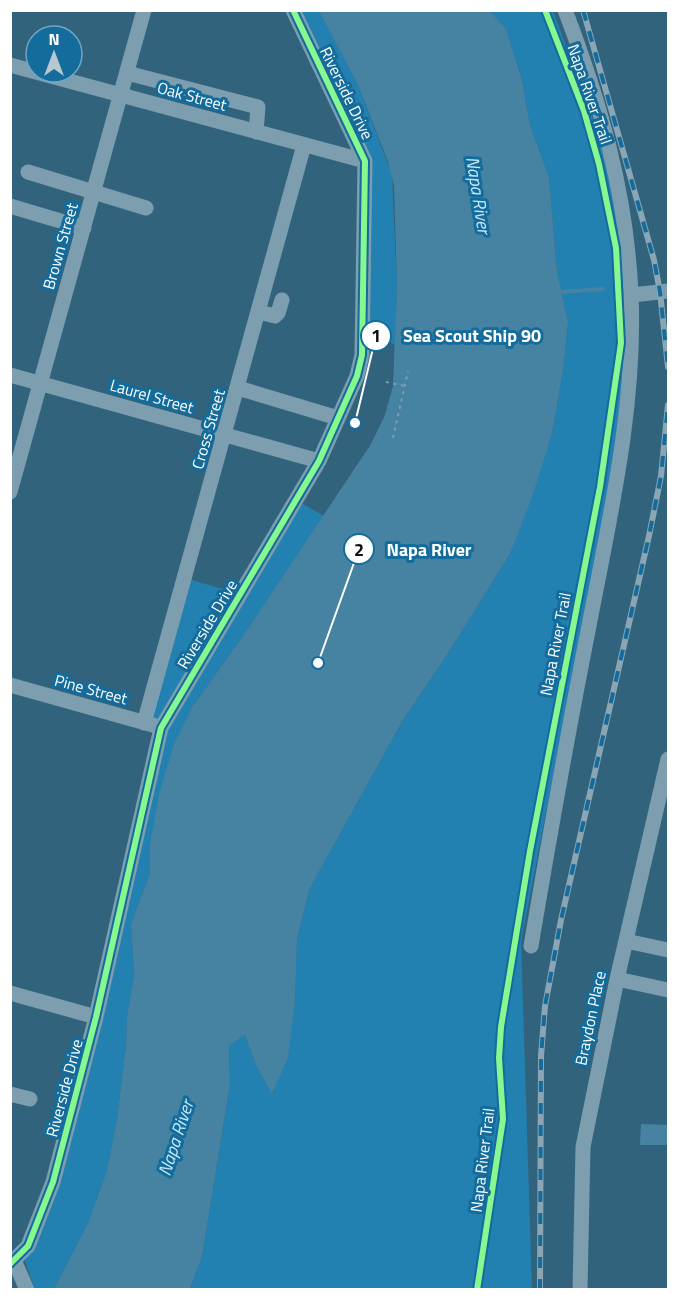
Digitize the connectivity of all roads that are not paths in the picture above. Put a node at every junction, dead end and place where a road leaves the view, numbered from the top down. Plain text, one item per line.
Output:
1 (144, 10) edge
2 (292, 10) edge
3 (565, 10) edge
4 (10, 65) edge
5 (127, 73) junction
6 (120, 96) junction
7 (256, 132) junction
8 (304, 145) junction
9 (365, 161) junction
10 (28, 172) dead end
11 (94, 191) junction
12 (10, 206) edge
13 (146, 208) dead end
14 (84, 228) junction
15 (669, 291) edge
16 (632, 295) junction
17 (282, 300) dead end
18 (259, 312) junction
19 (10, 375) edge
20 (40, 384) junction
21 (238, 388) junction
22 (338, 418) junction
23 (225, 435) junction
24 (319, 461) junction
25 (10, 492) edge
26 (10, 686) edge
27 (144, 723) junction
28 (161, 728) junction
29 (669, 759) edge
30 (626, 941) junction
31 (531, 946) dead end
32 (669, 950) edge
33 (617, 979) junction
34 (669, 990) edge
35 (10, 993) edge
36 (96, 1017) junction
37 (10, 1094) edge
38 (30, 1099) dead end
39 (12, 1262) edge
40 (27, 1290) edge
41 (580, 1290) edge

1 - 5 street, Brown Street
2 - 9 street, Riverside Drive
3 - 16 street
4 - 6 street, Oak Street
5 - 6 street, Brown Street
5 - 7 street
6 - 7 street, Oak Street
6 - 11 street, Brown Street
7 - 8 street, Oak Street
8 - 9 street, Oak Street
8 - 18 street, Cross Street
9 - 22 street, Riverside Drive
10 - 11 street
11 - 13 street
11 - 14 street, Brown Street
12 - 14 street
14 - 20 street, Brown Street
15 - 16 street
16 - 31 street
17 - 18 street
18 - 21 street, Cross Street
19 - 20 street, Laurel Street
20 - 23 street, Laurel Street
20 - 25 street, Brown Street
21 - 22 street
21 - 23 street, Cross Street
22 - 24 street, Riverside Drive
23 - 24 street, Laurel Street
23 - 27 street, Cross Street
24 - 28 street, Riverside Drive
26 - 27 street, Pine Street
27 - 28 street, Pine Street
28 - 36 street, Riverside Drive
29 - 30 street, Braydon Place
30 - 32 street
30 - 33 street, Braydon Place
33 - 34 street
33 - 41 street, Braydon Place
35 - 36 street
36 - 39 street, Riverside Drive
37 - 38 street
39 - 40 street

